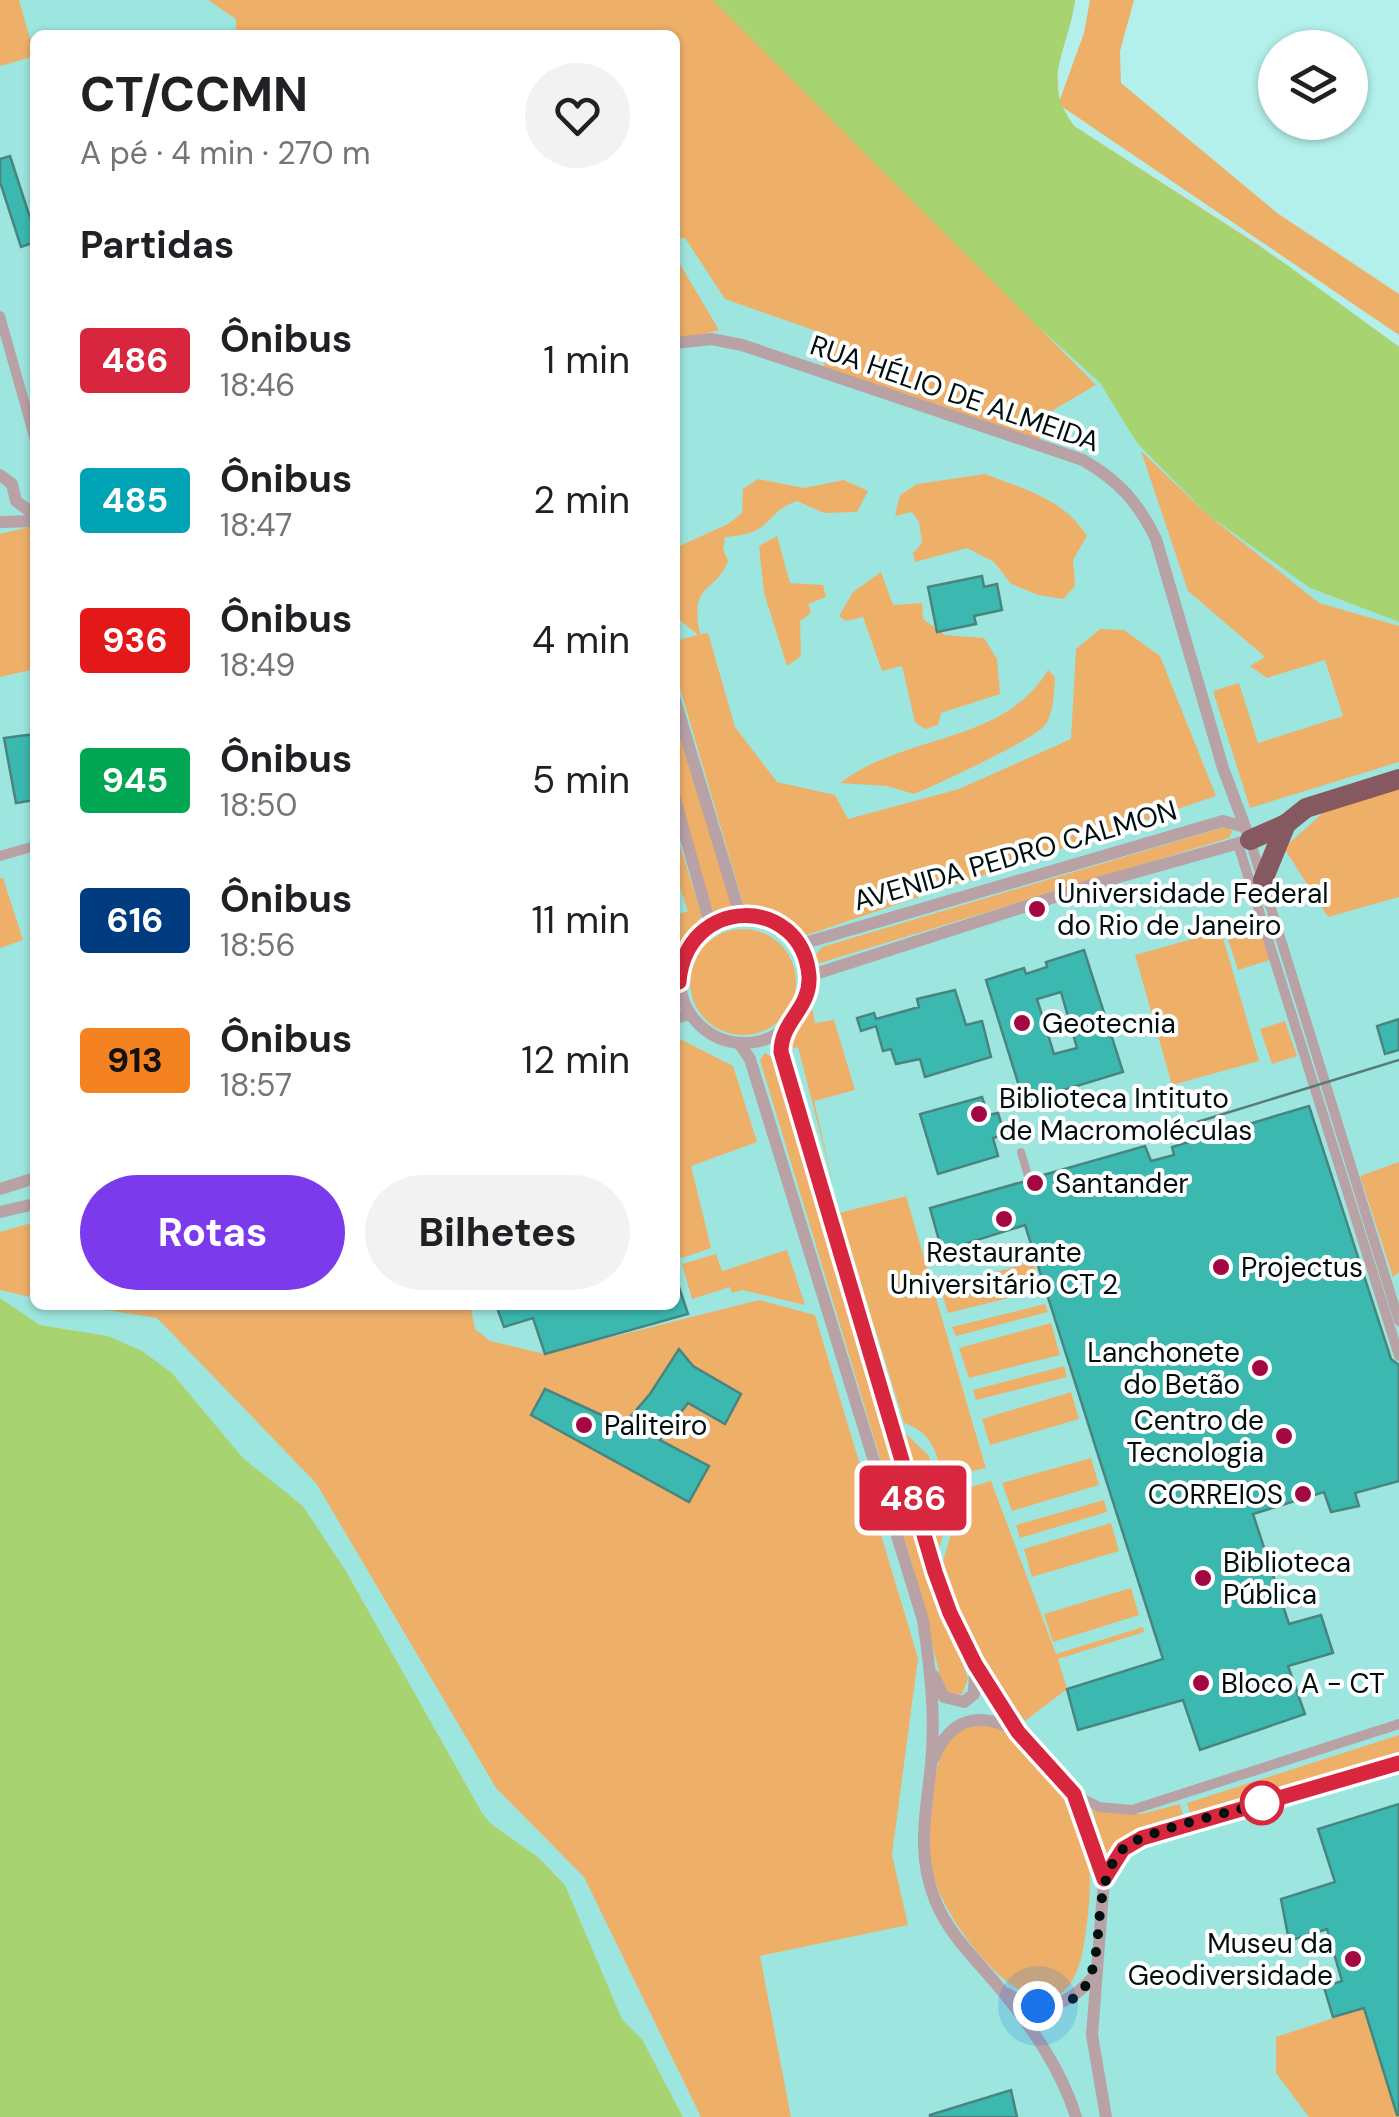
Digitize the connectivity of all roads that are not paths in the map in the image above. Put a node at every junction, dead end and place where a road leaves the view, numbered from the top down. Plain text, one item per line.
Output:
1 (0, 316) edge
2 (680, 343) edge
3 (30, 422) edge
4 (0, 476) edge
5 (16, 501) junction
6 (30, 514) edge
7 (30, 518) edge
8 (0, 521) edge
9 (680, 717) edge
10 (1398, 780) edge
11 (1234, 800) junction
12 (680, 817) edge
13 (1223, 821) junction
14 (1286, 824) junction
15 (1244, 837) junction
16 (30, 847) edge
17 (0, 856) edge
18 (1263, 880) junction
19 (740, 915) junction
20 (710, 924) junction
21 (798, 945) junction
22 (680, 971) edge
23 (809, 976) junction
24 (680, 989) edge
25 (690, 1014) junction
26 (680, 1017) edge
27 (781, 1032) junction
28 (740, 1043) junction
29 (1022, 1152) dead end
30 (30, 1179) edge
31 (1029, 1180) dead end
32 (0, 1188) edge
33 (30, 1205) edge
34 (0, 1212) edge
35 (1398, 1318) edge
36 (1399, 1356) edge
37 (975, 1664) junction
38 (930, 1669) junction
39 (1399, 1724) edge
40 (1018, 1732) junction
41 (1399, 1763) edge
42 (931, 1766) junction
43 (1074, 1794) junction
44 (1104, 1879) junction
45 (1094, 1976) junction
46 (998, 1986) junction
47 (1076, 2117) edge
48 (1106, 2117) edge

1 - 3 street
2 - 11 street, RUA HÉLIO DE ALMEIDA
4 - 5 street
5 - 6 street
5 - 8 street
7 - 8 street
9 - 19 street
10 - 14 highway
11 - 13 street
11 - 15 street, RUA HÉLIO DE ALMEIDA
12 - 20 street
13 - 15 street
13 - 21 street, AVENIDA PEDRO CALMON
14 - 15 highway
14 - 18 highway
15 - 18 street
15 - 23 street, AVENIDA PEDRO CALMON
15 - 36 street
16 - 17 street
18 - 35 street
19 - 20 street
19 - 21 street
20 - 22 street
21 - 23 street
23 - 27 street
24 - 25 street
25 - 26 street
25 - 28 street
27 - 28 street
27 - 37 street
28 - 38 street
29 - 31 street
30 - 32 street
33 - 34 street
37 - 38 street
37 - 40 street
38 - 42 street
39 - 43 street
40 - 42 street
40 - 43 street
41 - 44 street
42 - 46 street
43 - 44 street
44 - 45 street
45 - 46 street
45 - 48 street
46 - 47 street

